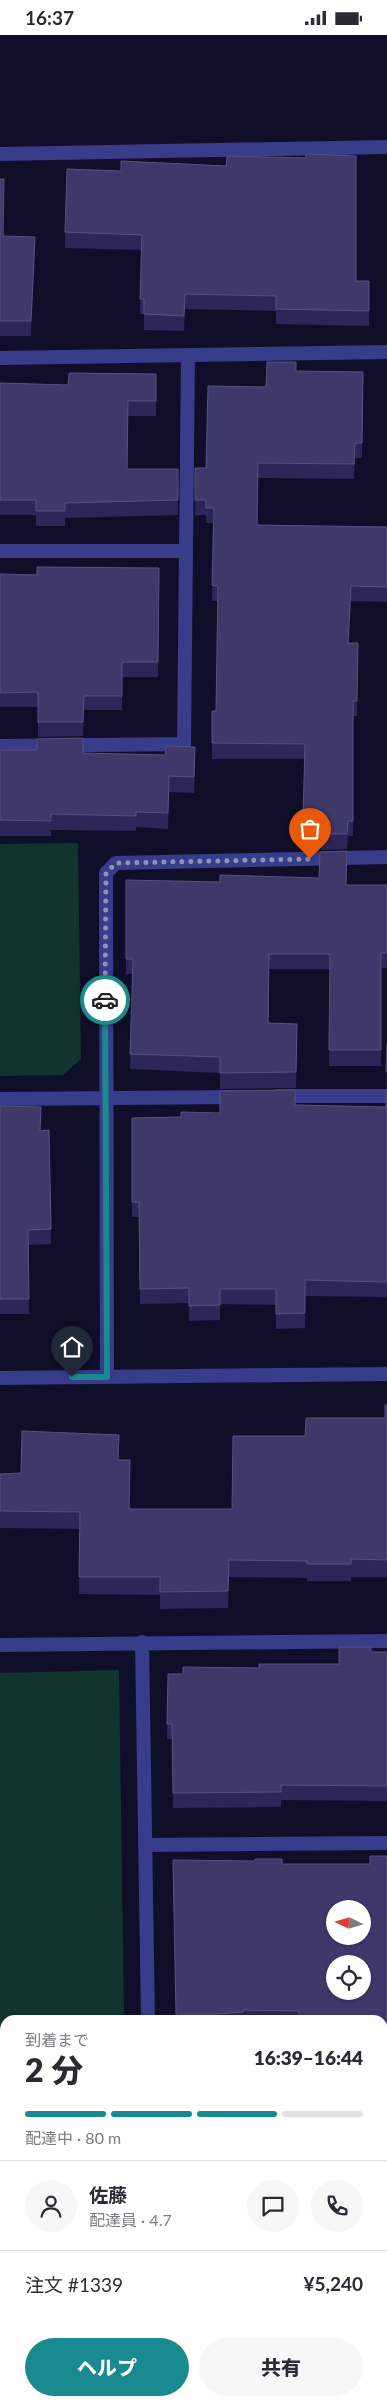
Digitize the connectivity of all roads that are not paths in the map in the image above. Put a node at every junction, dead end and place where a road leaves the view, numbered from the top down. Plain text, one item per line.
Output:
1 (387, 147) edge
2 (0, 154) edge
3 (387, 352) edge
4 (188, 356) junction
5 (0, 358) edge
6 (0, 551) edge
7 (186, 551) junction
8 (0, 746) edge
9 (387, 857) edge
10 (387, 1095) edge
11 (105, 1098) junction
12 (0, 1099) edge
13 (387, 1374) edge
14 (107, 1377) junction
15 (0, 1378) edge
16 (387, 1641) edge
17 (142, 1643) junction
18 (0, 1645) edge
19 (387, 1843) edge
20 (145, 1845) junction
21 (148, 2015) edge

1 - 2 street
3 - 4 street
4 - 5 street
4 - 7 street
6 - 7 street
7 - 8 street
9 - 11 street
10 - 11 street
11 - 12 street
11 - 14 street
13 - 14 street
14 - 15 street
16 - 17 street
17 - 18 street
17 - 20 street
19 - 20 street
20 - 21 street

